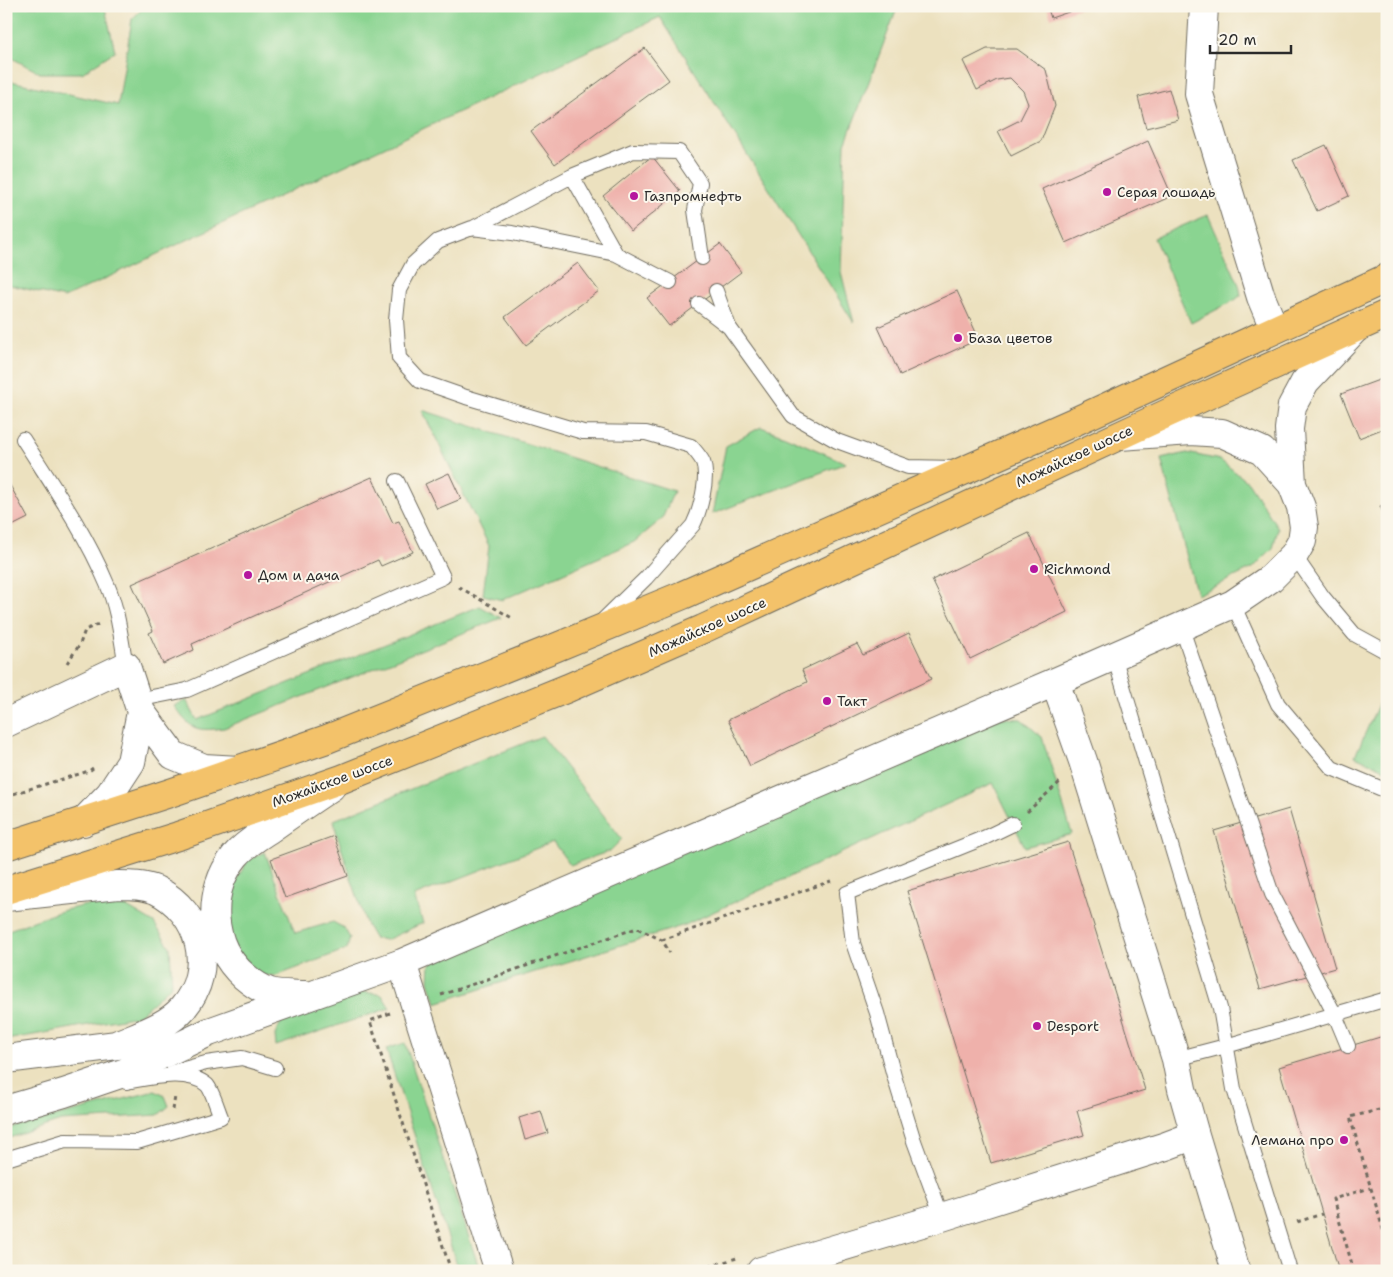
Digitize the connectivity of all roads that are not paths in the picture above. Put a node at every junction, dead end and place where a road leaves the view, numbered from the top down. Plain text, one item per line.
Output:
1 (1204, 6) edge
2 (572, 176) junction
3 (468, 230) junction
4 (616, 254) junction
5 (702, 258) dead end
6 (1387, 278) edge
7 (670, 282) dead end
8 (716, 291) dead end
9 (699, 304) dead end
10 (1387, 314) edge
11 (729, 327) junction
12 (1357, 327) junction
13 (1274, 328) junction
14 (1118, 436) junction
15 (23, 439) dead end
16 (969, 468) junction
17 (397, 481) dead end
18 (1292, 484) junction
19 (1294, 555) junction
20 (1233, 604) junction
21 (1181, 626) junction
22 (588, 634) junction
23 (1387, 652) edge
24 (1114, 656) junction
25 (126, 666) junction
26 (1055, 682) junction
27 (139, 706) junction
28 (6, 723) edge
29 (238, 770) junction
30 (342, 779) junction
31 (1387, 791) edge
32 (83, 822) junction
33 (1013, 824) road end
34 (6, 846) edge
35 (6, 890) edge
36 (6, 897) edge
37 (402, 962) junction
38 (311, 995) junction
39 (1387, 999) edge
40 (1335, 1015) junction
41 (209, 1032) junction
42 (116, 1045) junction
43 (1226, 1046) junction
44 (1348, 1046) dead end
45 (6, 1059) edge
46 (1176, 1059) junction
47 (275, 1068) dead end
48 (162, 1075) junction
49 (64, 1093) junction
50 (6, 1110) edge
51 (1195, 1135) junction
52 (6, 1159) edge
53 (942, 1217) junction
54 (498, 1271) edge
55 (761, 1271) edge
56 (1236, 1271) edge
57 (1290, 1271) edge

1 - 13 street
2 - 3 lane
2 - 4 lane
2 - 5 lane
3 - 4 lane
3 - 22 lane
4 - 7 lane
6 - 13 main road
8 - 11 lane
9 - 11 lane
10 - 12 main road, Можайское шоссе
11 - 16 lane
12 - 14 main road, Можайское шоссе
12 - 18 street
13 - 16 main road
14 - 18 street
14 - 30 main road, Можайское шоссе
15 - 25 lane
16 - 22 main road
17 - 27 lane
18 - 19 street
19 - 20 street
19 - 23 lane
20 - 21 street
20 - 31 lane
21 - 24 street
21 - 40 lane
22 - 29 main road
24 - 26 street
24 - 43 lane
25 - 27 street
25 - 28 street
26 - 37 street
26 - 46 street
27 - 29 street
27 - 32 street
29 - 32 main road
30 - 35 main road, Можайское шоссе
30 - 38 street
32 - 34 main road
33 - 53 lane
36 - 42 street
37 - 38 street
37 - 54 street
38 - 41 street
39 - 40 lane
40 - 43 lane
40 - 44 lane
41 - 42 street
41 - 49 street
42 - 45 street
43 - 46 lane
43 - 57 lane
46 - 51 street
47 - 48 lane
48 - 49 lane
48 - 52 lane
49 - 50 street
51 - 53 street
51 - 56 street
53 - 55 street

